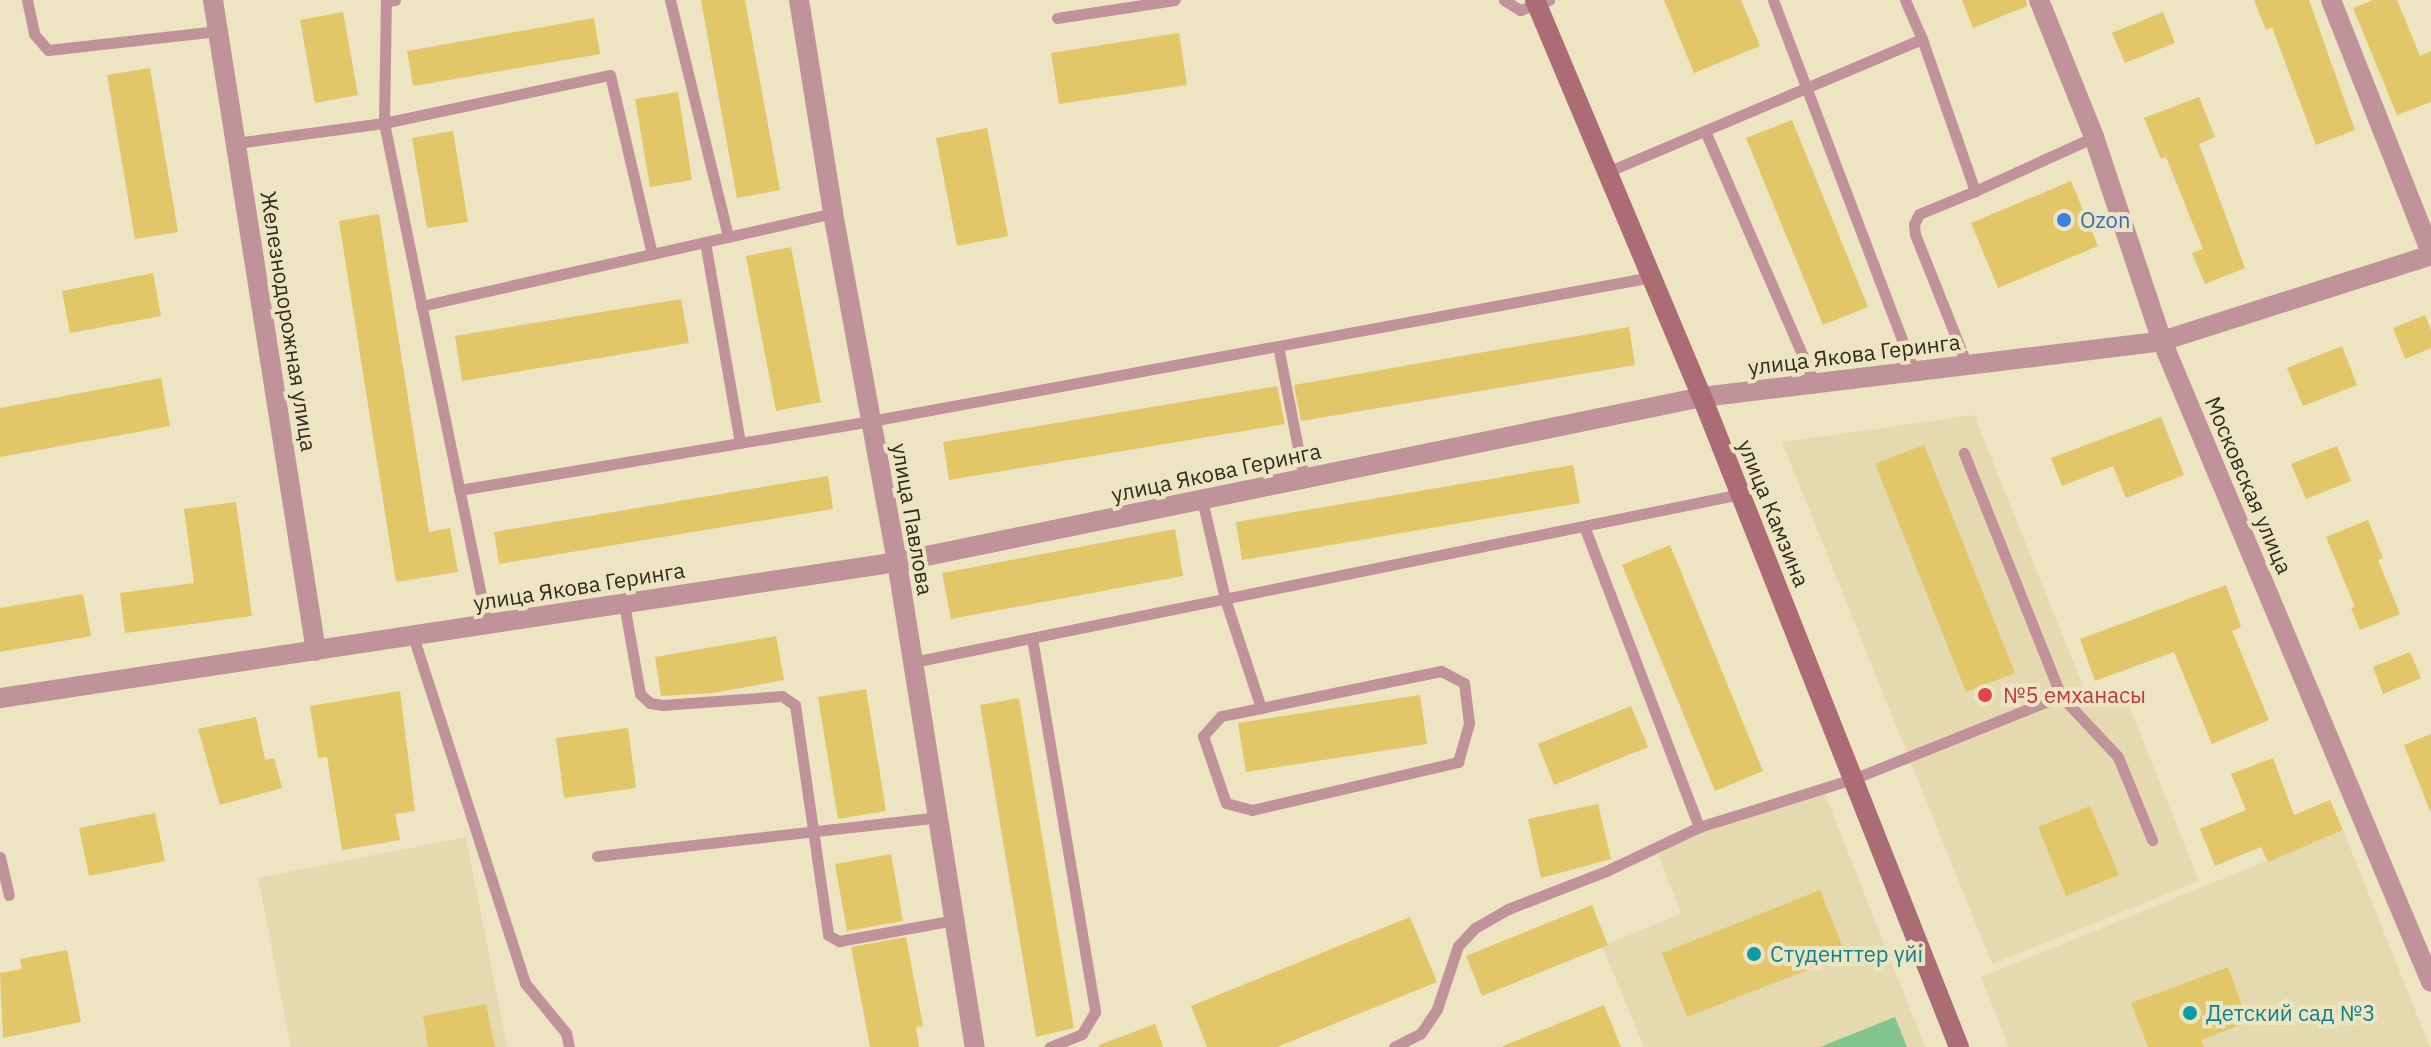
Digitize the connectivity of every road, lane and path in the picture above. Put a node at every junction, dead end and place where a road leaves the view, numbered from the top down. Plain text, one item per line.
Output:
1 (27, 0) edge
2 (213, 0) edge
3 (395, 0) edge
4 (670, 0) edge
5 (799, 0) edge
6 (1175, 0) edge
7 (1504, 0) edge
8 (1773, 0) edge
9 (1905, 0) edge
10 (2039, 0) edge
11 (2331, 0) edge
12 (1541, 2) edge
13 (1057, 18) dead end
14 (218, 31) junction
15 (1922, 39) junction
16 (1808, 87) junction
17 (384, 123) junction
18 (1705, 131) junction
19 (2094, 137) junction
20 (236, 143) junction
21 (1607, 172) junction
22 (1975, 191) junction
23 (833, 213) junction
24 (728, 237) junction
25 (705, 242) junction
26 (652, 254) junction
27 (2431, 254) edge
28 (1652, 277) junction
29 (421, 306) junction
30 (2162, 341) junction
31 (1278, 346) junction
32 (1967, 365) junction
33 (1914, 372) junction
34 (1815, 384) junction
35 (1702, 397) junction
36 (871, 421) junction
37 (740, 443) junction
38 (1964, 453) dead end
39 (1304, 479) junction
40 (459, 490) junction
41 (1741, 494) junction
42 (1202, 500) junction
43 (1584, 526) junction
44 (897, 562) junction
45 (1225, 599) junction
46 (624, 604) junction
47 (487, 624) junction
48 (413, 636) junction
49 (1032, 638) junction
50 (316, 651) junction
51 (913, 662) junction
52 (2061, 696) junction
53 (0, 698) edge
54 (1261, 708) junction
55 (1853, 779) junction
56 (938, 817) junction
57 (1699, 827) junction
58 (813, 834) junction
59 (2152, 840) dead end
60 (597, 856) dead end
61 (0, 857) edge
62 (9, 895) dead end
63 (954, 920) junction
64 (2431, 982) edge
65 (569, 1047) edge
66 (975, 1047) edge
67 (1049, 1047) edge
68 (1394, 1047) edge
69 (1959, 1047) edge

1 - 14 lane
2 - 14 street, Железнодорожная улица
3 - 17 lane
4 - 24 lane
5 - 23 street, улица Павлова
6 - 13 lane
7 - 12 lane
8 - 16 lane
9 - 15 lane
10 - 19 street, Московская улица
11 - 27 street
12 - 21 main road, улица Камзина
14 - 20 street, Железнодорожная улица
15 - 16 lane
15 - 22 lane
16 - 18 lane
16 - 33 lane
17 - 20 lane
17 - 26 lane
17 - 29 lane
18 - 21 lane
18 - 34 lane
19 - 22 lane
19 - 30 street, Московская улица
20 - 50 street, Железнодорожная улица
21 - 28 main road, улица Камзина
22 - 32 lane
23 - 24 lane
23 - 36 street, улица Павлова
24 - 25 lane
25 - 26 lane
25 - 37 lane
26 - 29 lane
27 - 30 street, улица Якова Геринга
28 - 31 lane
28 - 35 main road, улица Камзина
29 - 40 lane
30 - 32 street, улица Якова Геринга
30 - 64 street, Московская улица
31 - 36 lane
31 - 39 lane
32 - 33 street, улица Якова Геринга
33 - 34 street, улица Якова Геринга
34 - 35 street, улица Якова Геринга
35 - 39 street, улица Якова Геринга
35 - 41 main road, улица Камзина
36 - 37 lane
36 - 44 street, улица Павлова
37 - 40 lane
38 - 52 lane
39 - 42 street, улица Якова Геринга
40 - 47 lane
41 - 43 lane
41 - 55 main road, улица Камзина
42 - 44 street, улица Якова Геринга
42 - 45 lane
43 - 45 lane
43 - 57 lane
44 - 46 street, улица Якова Геринга
44 - 51 street, улица Павлова
45 - 49 lane
45 - 54 lane
46 - 47 street, улица Якова Геринга
46 - 58 lane
47 - 48 street, улица Якова Геринга
48 - 50 street, улица Якова Геринга
48 - 65 lane
49 - 51 lane
49 - 67 lane
50 - 53 street, улица Якова Геринга
51 - 56 street, улица Павлова
52 - 55 lane
52 - 59 lane
54 - 54 lane
55 - 57 lane
55 - 69 main road, улица Камзина
56 - 58 lane
56 - 63 street, улица Павлова
57 - 68 lane
58 - 60 lane
58 - 63 lane
61 - 62 lane
63 - 66 street, улица Павлова

